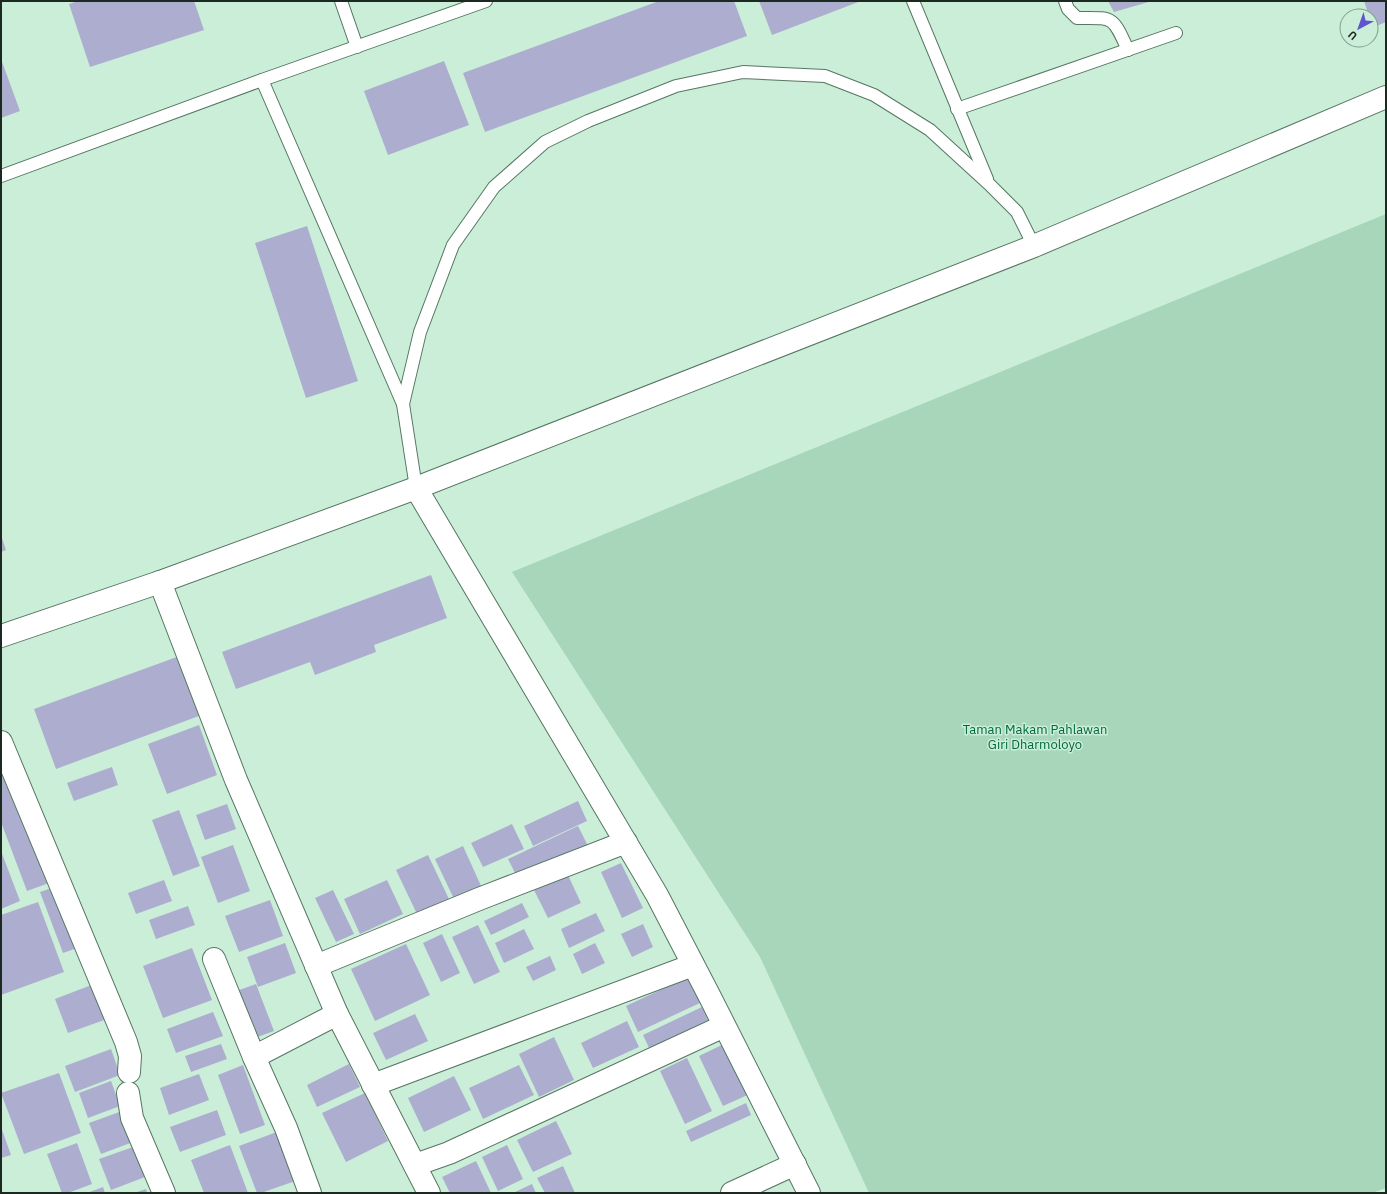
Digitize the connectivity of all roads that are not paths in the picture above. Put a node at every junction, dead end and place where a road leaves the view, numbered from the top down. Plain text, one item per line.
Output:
1 (341, 1) edge
2 (486, 1) edge
3 (913, 1) edge
4 (1065, 1) edge
5 (1176, 33) dead end
6 (357, 47) junction
7 (1128, 50) junction
8 (262, 80) junction
9 (1386, 98) edge
10 (957, 109) junction
11 (1, 176) edge
12 (989, 184) junction
13 (1034, 246) junction
14 (403, 404) junction
15 (416, 488) junction
16 (160, 582) junction
17 (1, 636) edge
18 (1, 742) edge
19 (626, 842) junction
20 (214, 959) dead end
21 (693, 965) junction
22 (316, 966) junction
23 (337, 1014) junction
24 (724, 1026) junction
25 (254, 1057) junction
26 (373, 1085) junction
27 (795, 1164) junction
28 (415, 1165) junction
29 (421, 1191) edge
30 (164, 1193) edge
31 (310, 1193) edge
32 (732, 1193) edge
33 (809, 1193) edge

1 - 6 lane
2 - 6 lane
3 - 10 lane
4 - 7 lane
5 - 7 lane
6 - 8 lane
7 - 10 lane
8 - 11 lane
8 - 14 lane
9 - 13 street
10 - 12 lane
12 - 13 lane
12 - 14 lane
13 - 15 street
14 - 15 lane
15 - 16 street
15 - 19 street
16 - 17 street
16 - 22 street
18 - 30 street
19 - 21 street
19 - 22 street
20 - 25 street
21 - 24 street
21 - 26 street
22 - 23 street
23 - 25 street
23 - 26 street
24 - 27 street
24 - 28 street
25 - 31 street
26 - 28 street
27 - 32 street
27 - 33 street
28 - 29 street

